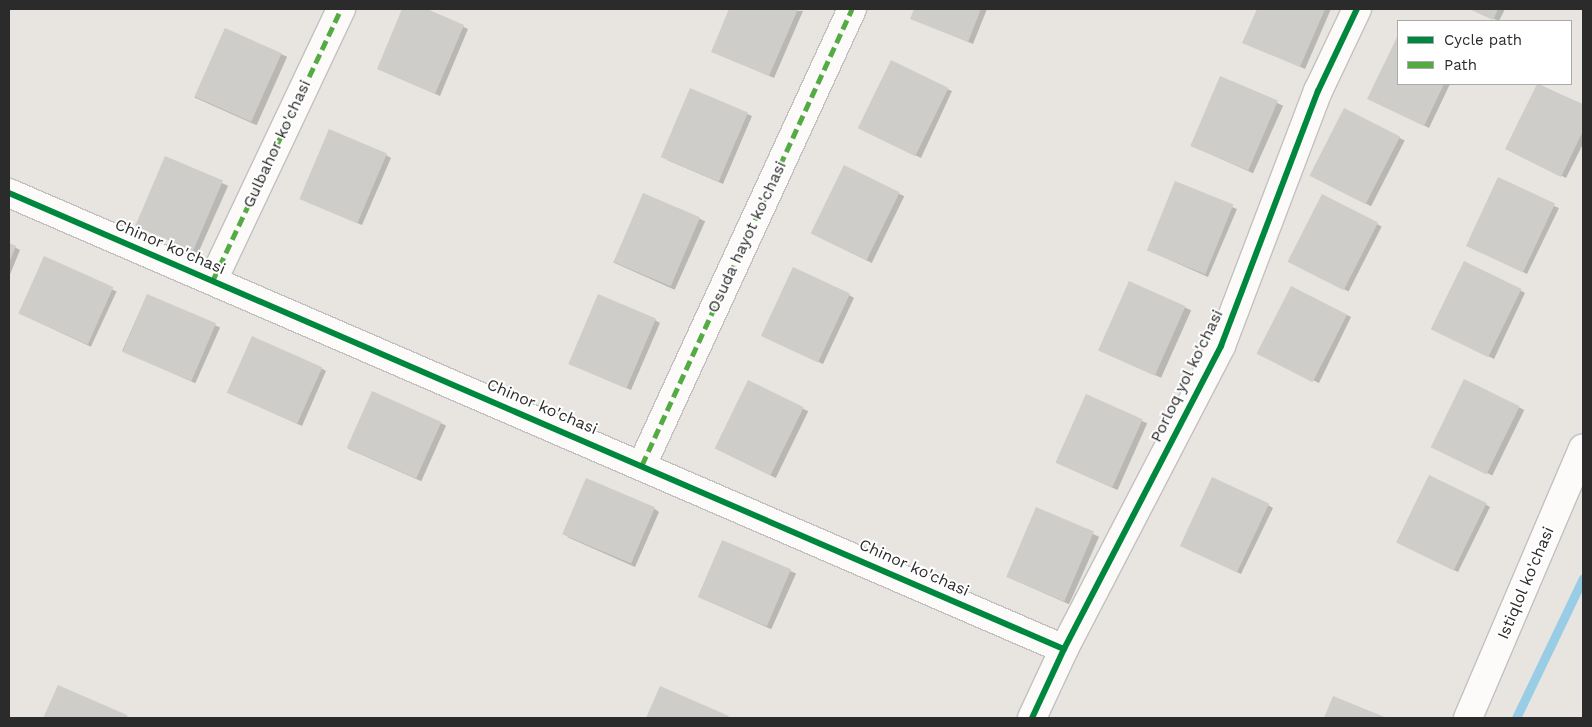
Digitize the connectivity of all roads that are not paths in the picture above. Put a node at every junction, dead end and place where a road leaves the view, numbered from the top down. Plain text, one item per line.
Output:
1 (341, 9) edge
2 (852, 9) edge
3 (1357, 9) edge
4 (9, 192) edge
5 (213, 280) junction
6 (1583, 448) edge
7 (642, 465) junction
8 (1064, 649) junction
9 (1032, 718) edge
10 (1468, 718) edge

1 - 5 street, Gulbahor ko'chasi
2 - 7 street, Osuda hayot ko'chasi
3 - 8 street, Porloq yol ko'chasi
4 - 5 street, Chinor ko'chasi
5 - 7 street, Chinor ko'chasi
6 - 10 street, Istiqlol ko'chasi
7 - 8 street, Chinor ko'chasi
8 - 9 street, Porloq yol ko'chasi

